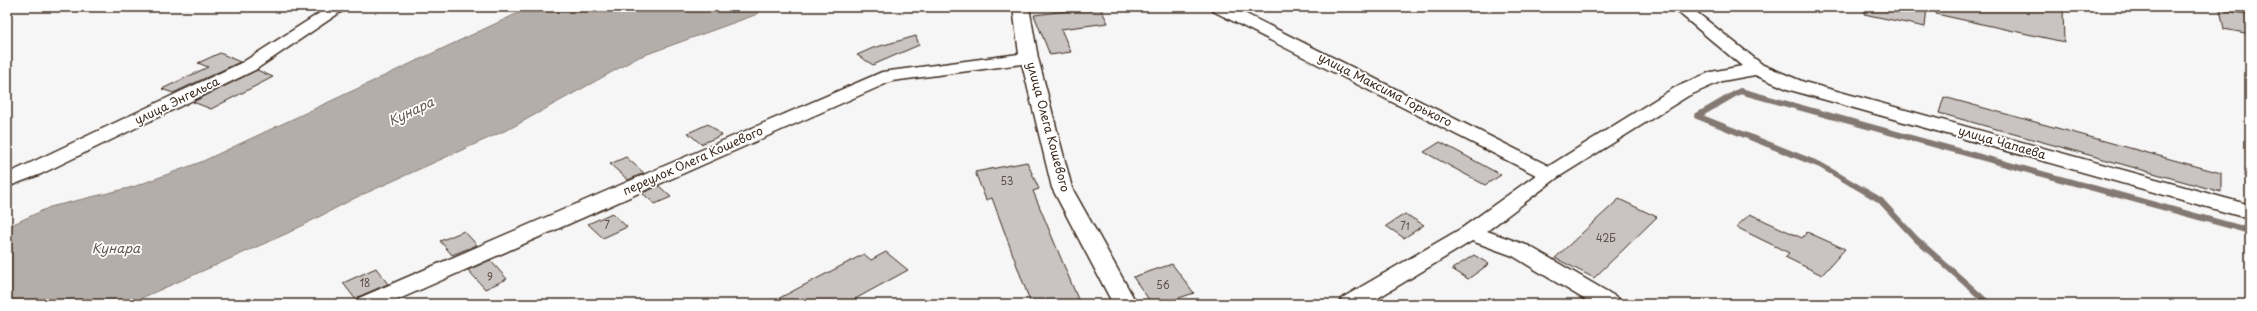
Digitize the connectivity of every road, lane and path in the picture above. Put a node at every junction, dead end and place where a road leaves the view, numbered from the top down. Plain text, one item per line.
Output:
1 (340, 7) edge
2 (1021, 7) edge
3 (1219, 7) edge
4 (1680, 7) edge
5 (1029, 58) junction
6 (1757, 69) junction
7 (1550, 174) junction
8 (7, 181) edge
9 (2250, 212) edge
10 (1470, 233) junction
11 (367, 304) edge
12 (1125, 304) edge
13 (1350, 304) edge
14 (1610, 304) edge

1 - 8 street, улица Энгельса
2 - 5 street, улица Олега Кошевого
3 - 7 street, улица Максима Горького
4 - 6 street, улица Чапаева
5 - 11 street, переулок Олега Кошевого
5 - 12 street, улица Олега Кошевого
6 - 7 street
6 - 9 street, улица Чапаева
7 - 10 street
10 - 13 street
10 - 14 street

